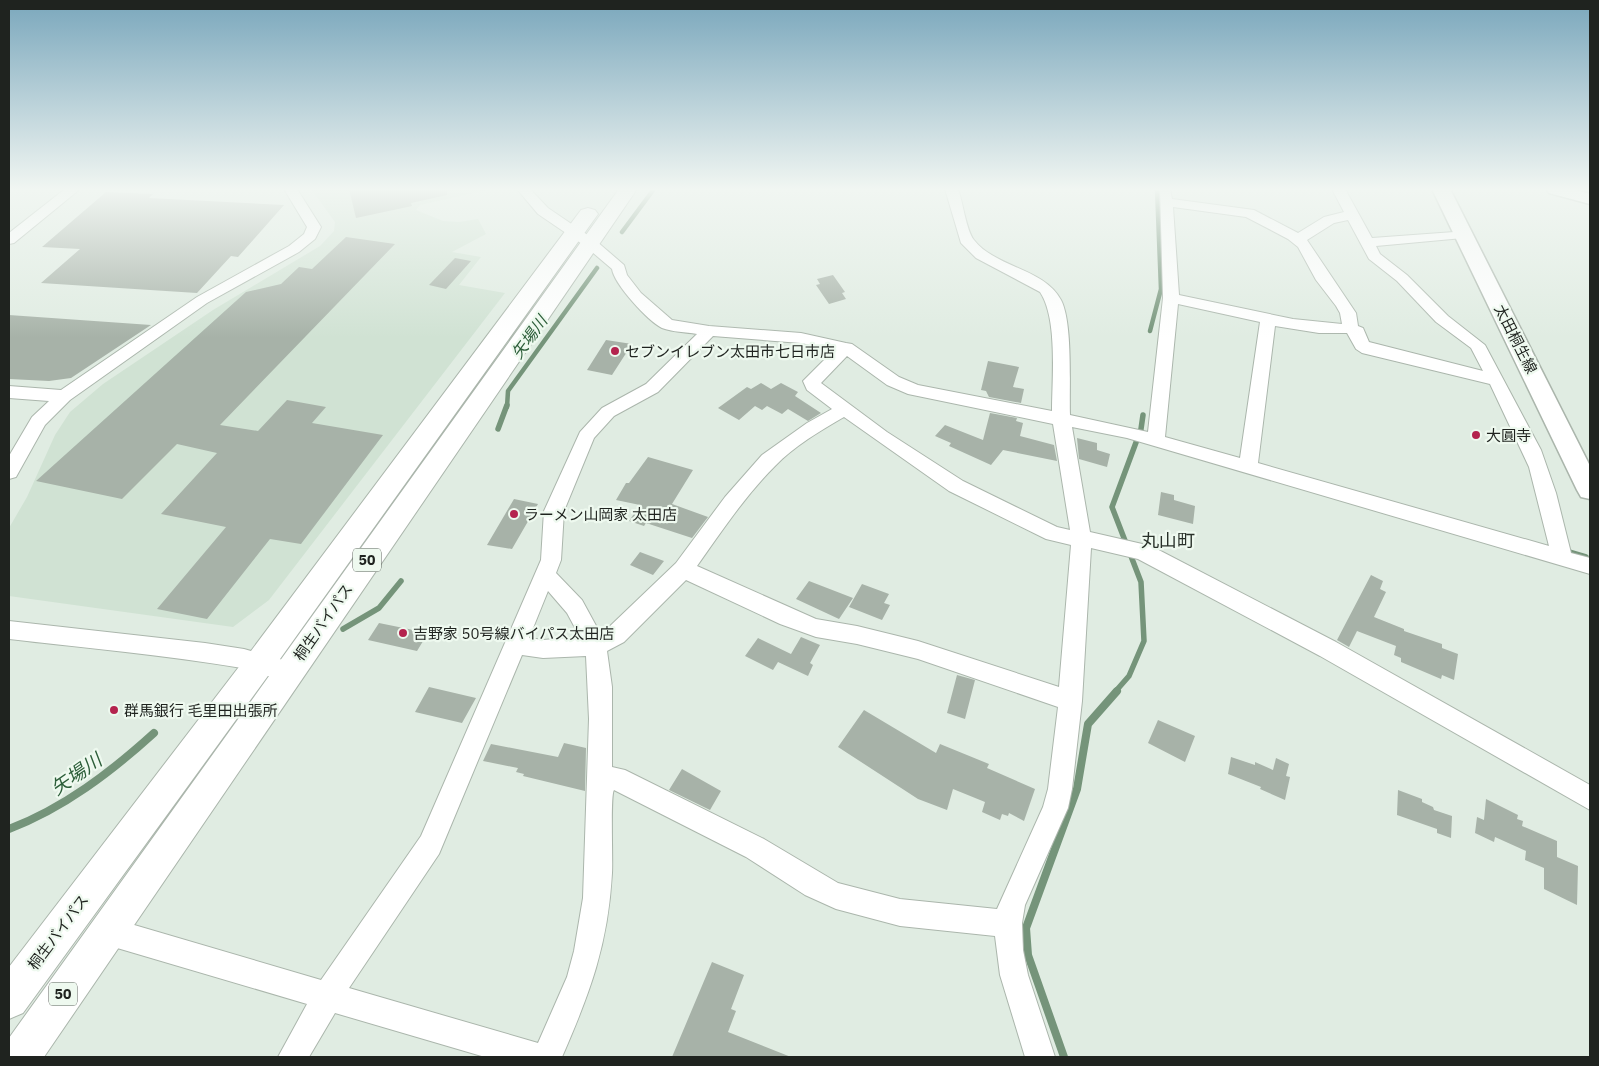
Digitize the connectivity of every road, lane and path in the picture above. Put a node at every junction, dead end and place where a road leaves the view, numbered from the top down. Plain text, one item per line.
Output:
1 (582, 238) joint
2 (307, 239) edge
3 (583, 239) edge
4 (966, 239) edge
5 (1168, 239) edge
6 (1298, 239) edge
7 (1364, 239) edge
8 (1412, 239) edge
9 (1465, 239) edge
10 (1366, 243) junction
11 (1171, 298) junction
12 (1268, 320) junction
13 (1350, 328) junction
14 (710, 331) junction
15 (846, 348) junction
16 (1496, 380) junction
17 (9, 392) edge
18 (64, 396) junction
19 (844, 409) junction
20 (1061, 418) junction
21 (1152, 439) junction
22 (1248, 466) junction
23 (9, 472) edge
24 (1590, 490) edge
25 (1081, 540) junction
26 (1563, 558) junction
27 (1590, 566) edge
28 (682, 569) junction
29 (544, 576) junction
30 (9, 630) edge
31 (515, 645) junction
32 (595, 646) junction
33 (259, 664) junction
34 (289, 671) junction
35 (1070, 700) junction
36 (600, 779) junction
37 (1590, 798) edge
38 (1008, 923) junction
39 (107, 931) junction
40 (327, 996) junction
41 (9, 999) edge
42 (20, 1057) edge
43 (293, 1057) edge
44 (535, 1057) edge
45 (547, 1057) edge
46 (1040, 1057) edge

1 - 33 highway, 桐生バイパス / 50
1 - 34 highway, 桐生バイパス / 50
2 - 18 street
3 - 14 street
4 - 20 street
5 - 11 street
6 - 13 street
7 - 10 street
8 - 10 street
9 - 24 main road, 太田桐生線
10 - 16 street
11 - 12 street
11 - 21 street
12 - 13 street
12 - 22 street
13 - 16 street
14 - 15 street
14 - 29 street
15 - 19 street
15 - 20 street
16 - 26 street
17 - 18 street
18 - 23 street
19 - 25 street
19 - 28 street
20 - 21 street
20 - 25 street
21 - 22 street
22 - 26 street
25 - 35 street
25 - 37 street
26 - 27 street
28 - 32 street
28 - 35 street
29 - 31 street
29 - 32 street
30 - 33 street
31 - 32 street
31 - 40 street
32 - 36 street
33 - 34 street
33 - 41 highway, 桐生バイパス / 50
34 - 39 highway, 桐生バイパス / 50
35 - 38 street
36 - 38 street
36 - 45 street
38 - 46 street
39 - 40 street
39 - 42 highway, 桐生バイパス / 50
40 - 43 street
40 - 44 street

